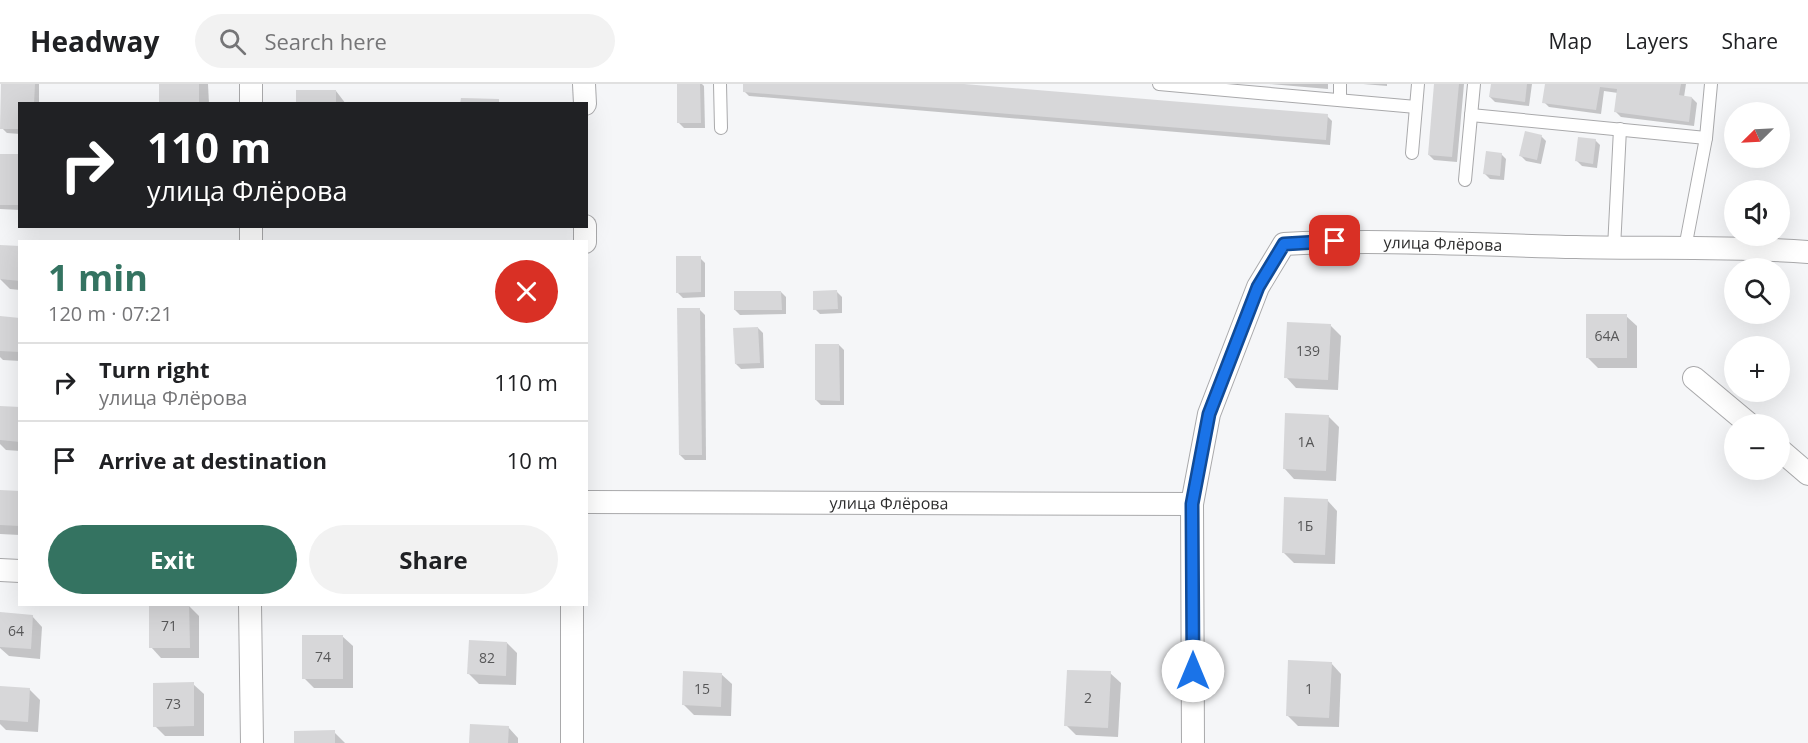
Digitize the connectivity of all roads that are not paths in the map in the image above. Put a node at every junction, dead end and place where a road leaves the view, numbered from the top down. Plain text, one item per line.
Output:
1 (251, 84) edge
2 (584, 84) edge
3 (720, 84) edge
4 (1160, 84) edge
5 (1341, 84) edge
6 (1418, 84) edge
7 (1474, 84) edge
8 (1711, 84) edge
9 (1340, 100) junction
10 (251, 102) edge
11 (585, 102) edge
12 (1416, 107) junction
13 (1471, 115) junction
14 (721, 128) dead end
15 (1620, 129) junction
16 (1706, 138) junction
17 (1412, 153) dead end
18 (1465, 180) dead end
19 (1614, 248) junction
20 (1685, 248) junction
21 (1808, 252) edge
22 (1694, 378) dead end
23 (1737, 414) edge
24 (1790, 458) edge
25 (1808, 474) edge
26 (588, 502) edge
27 (1192, 504) junction
28 (0, 570) edge
29 (18, 571) edge
30 (250, 606) edge
31 (572, 606) edge
32 (252, 743) edge
33 (572, 743) edge
34 (1193, 743) edge

1 - 10 street
2 - 11 street
3 - 14 lane
4 - 9 lane
5 - 9 lane
6 - 12 lane
7 - 13 lane
8 - 16 lane
9 - 12 lane
12 - 17 lane
13 - 15 lane
13 - 18 lane
15 - 16 lane
15 - 19 lane
16 - 20 lane
19 - 20 street, улица Флёрова
19 - 27 street, улица Флёрова
20 - 21 street, улица Флёрова
22 - 23 street
24 - 25 street
26 - 27 street, улица Флёрова
27 - 34 street, улица Флёрова
28 - 29 street
30 - 32 street
31 - 33 street

